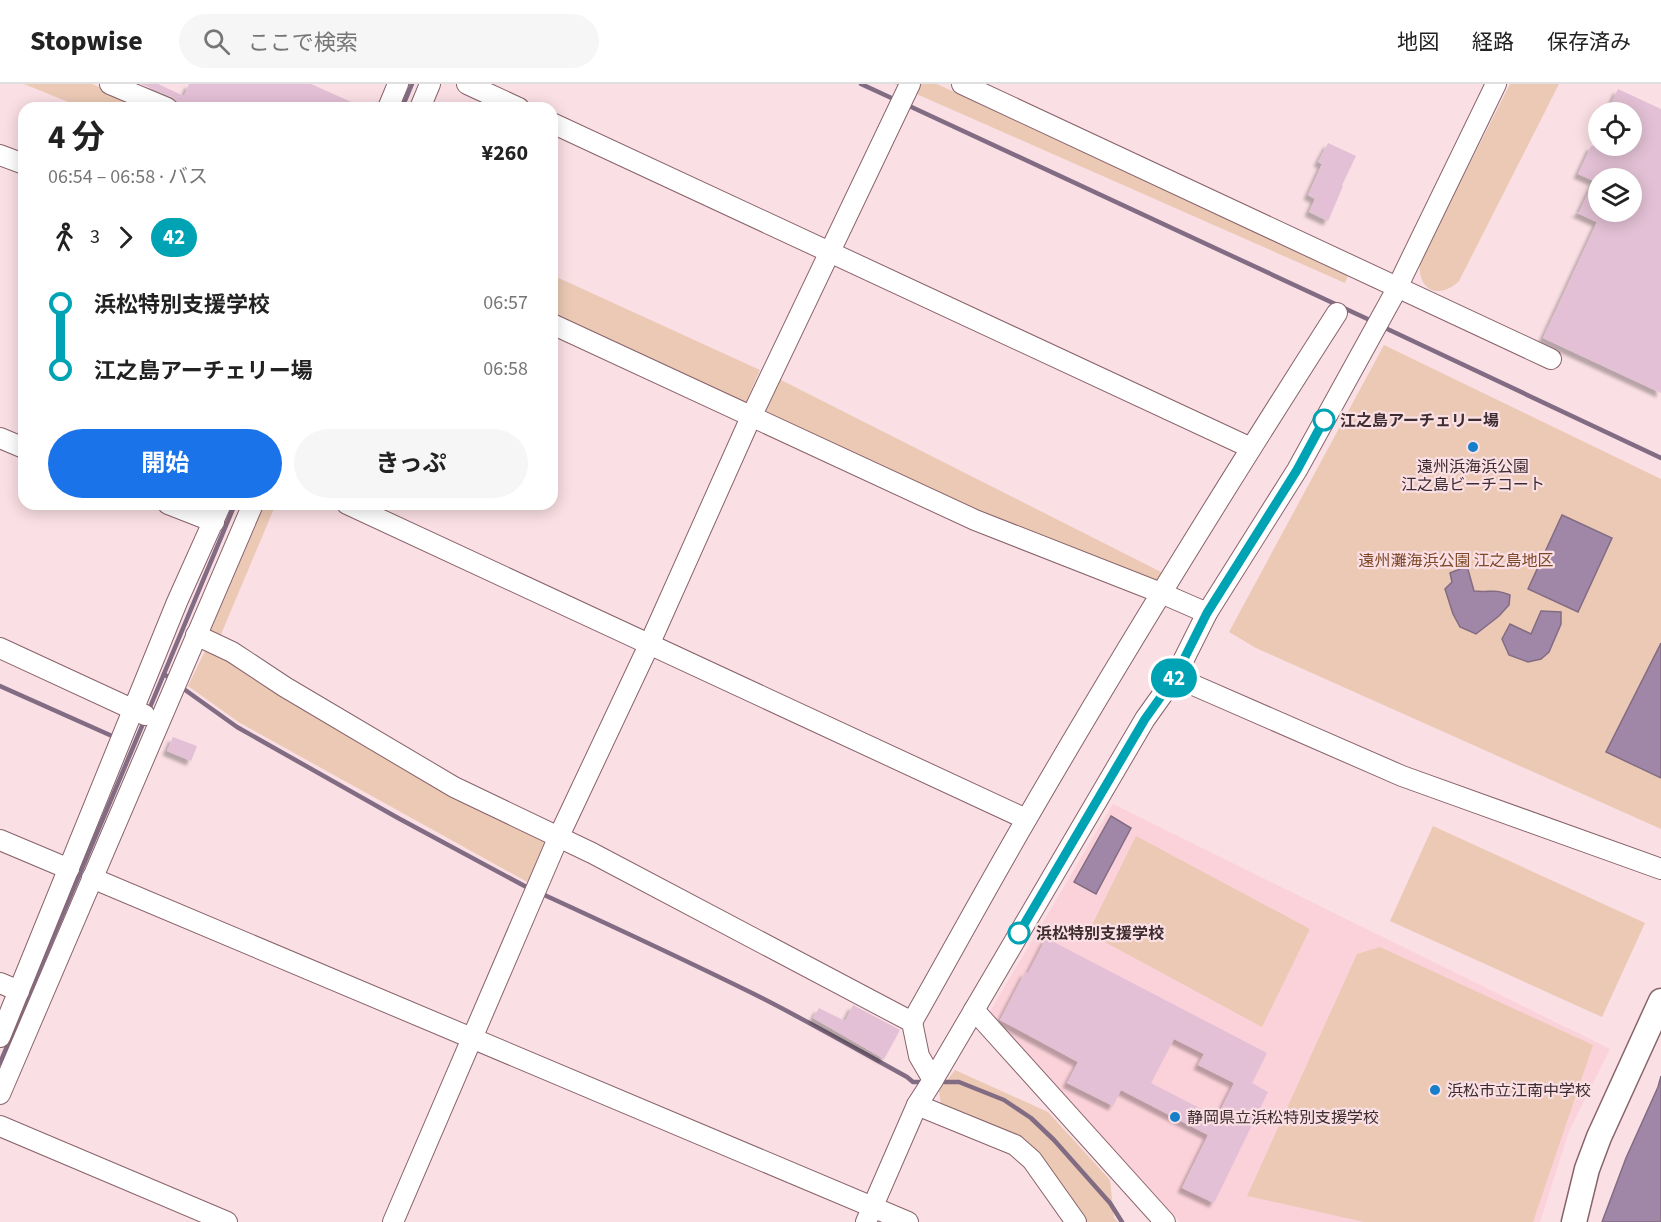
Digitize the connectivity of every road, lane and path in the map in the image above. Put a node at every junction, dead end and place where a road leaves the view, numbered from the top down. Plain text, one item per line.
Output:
1 (110, 84) edge
2 (398, 84) edge
3 (430, 84) edge
4 (467, 84) edge
5 (910, 84) edge
6 (962, 84) edge
7 (1496, 84) edge
8 (153, 102) edge
9 (390, 102) edge
10 (422, 102) edge
11 (506, 102) edge
12 (558, 126) edge
13 (0, 155) edge
14 (18, 162) edge
15 (830, 252) junction
16 (1396, 291) junction
17 (1337, 313) dead end
18 (558, 327) edge
19 (1551, 359) dead end
20 (752, 417) junction
21 (0, 438) edge
22 (18, 446) edge
23 (1251, 448) junction
24 (201, 510) edge
25 (250, 510) edge
26 (360, 510) edge
27 (217, 513) edge
28 (1161, 593) junction
29 (1207, 613) junction
30 (196, 635) junction
31 (649, 645) junction
32 (0, 648) edge
33 (1175, 677) junction
34 (147, 716) junction
35 (1026, 819) junction
36 (559, 836) junction
37 (0, 840) edge
38 (69, 869) junction
39 (1661, 869) edge
40 (92, 878) junction
41 (0, 983) edge
42 (19, 991) junction
43 (1661, 1001) edge
44 (974, 1010) junction
45 (912, 1022) junction
46 (0, 1037) edge
47 (471, 1038) junction
48 (933, 1080) junction
49 (0, 1094) edge
50 (917, 1104) junction
51 (0, 1126) edge
52 (869, 1214) edge
53 (227, 1222) edge
54 (393, 1222) edge
55 (908, 1222) edge
56 (1076, 1222) edge
57 (1165, 1222) edge
58 (1574, 1222) edge

1 - 8 street
2 - 9 street
3 - 10 street
4 - 11 street
5 - 15 street
6 - 16 street
7 - 16 street
12 - 15 street
13 - 14 street
15 - 20 street
15 - 23 street
16 - 19 street
16 - 29 street
17 - 23 street
18 - 20 street
20 - 28 street
20 - 31 street
21 - 22 street
23 - 28 street
24 - 27 street
25 - 30 street
26 - 31 street
27 - 34 street
28 - 29 street
28 - 35 street
29 - 33 street
30 - 34 street
30 - 36 street
31 - 35 street
31 - 36 street
32 - 34 street
33 - 39 street
33 - 44 street
34 - 38 street
34 - 40 street
35 - 45 street
36 - 45 street
36 - 47 street
37 - 38 street
38 - 42 street
40 - 47 street
40 - 49 street
41 - 42 street
42 - 46 street
43 - 58 main road
44 - 48 street
44 - 57 street
45 - 48 street
47 - 52 street
47 - 54 street
48 - 50 street
50 - 52 street
50 - 56 street
51 - 53 street
52 - 55 street

